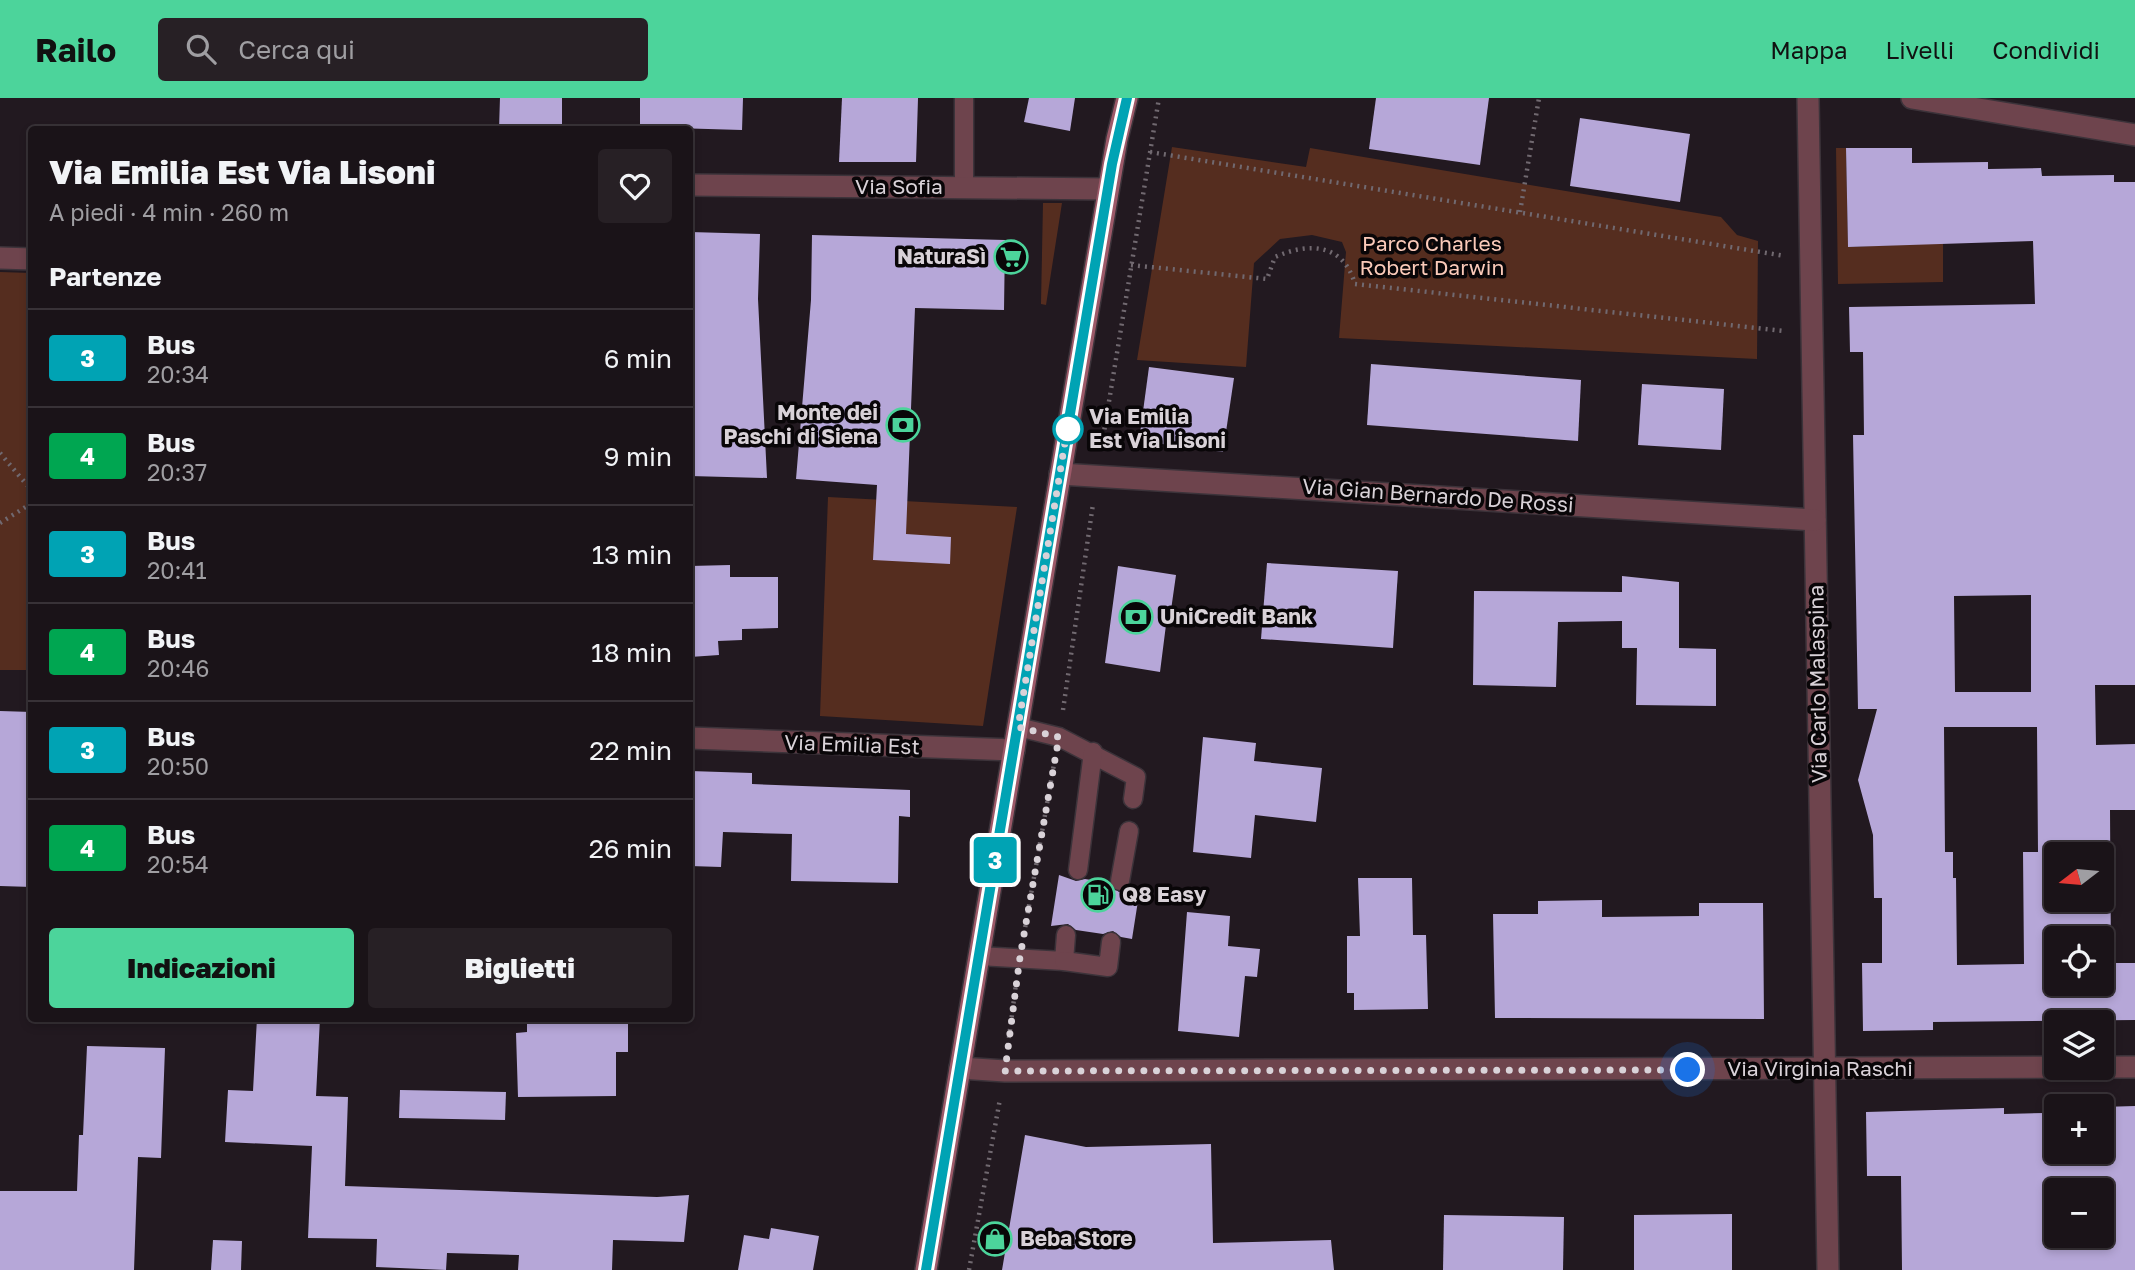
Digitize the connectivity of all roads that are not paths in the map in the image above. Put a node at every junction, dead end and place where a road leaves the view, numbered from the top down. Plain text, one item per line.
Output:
1 (964, 98) edge
2 (1119, 98) edge
3 (1128, 98) edge
4 (1808, 98) edge
5 (1912, 98) edge
6 (2135, 135) edge
7 (1117, 139) junction
8 (693, 185) edge
9 (964, 187) junction
10 (1108, 189) junction
11 (0, 258) edge
12 (28, 259) edge
13 (1060, 474) junction
14 (1815, 520) junction
15 (1018, 727) junction
16 (693, 738) edge
17 (1014, 751) junction
18 (1093, 752) junction
19 (1133, 799) dead end
20 (1129, 831) dead end
21 (1078, 870) dead end
22 (1121, 881) dead end
23 (1066, 934) dead end
24 (1111, 942) dead end
25 (979, 956) junction
26 (1064, 961) junction
27 (2135, 1067) edge
28 (960, 1068) junction
29 (1825, 1070) junction
30 (926, 1270) edge
31 (1828, 1270) edge

1 - 9 lane
2 - 7 main road
3 - 7 main road
4 - 14 street, Via Carlo Malaspina
5 - 6 street
7 - 10 main road
8 - 9 street, Via Sofia
9 - 10 street, Via Sofia
10 - 13 main road
11 - 12 street
13 - 14 street, Via Gian Bernardo De Rossi
13 - 15 main road
14 - 29 street, Via Carlo Malaspina
15 - 17 main road
15 - 18 lane
16 - 17 street, Via Emilia Est
17 - 25 main road
18 - 19 lane
18 - 21 lane
20 - 22 lane
23 - 26 lane
24 - 26 lane
25 - 26 lane
25 - 28 main road
27 - 29 street, Via Virginia Raschi
28 - 29 street, Via Virginia Raschi
28 - 30 main road
29 - 31 street, Via Carlo Malaspina

